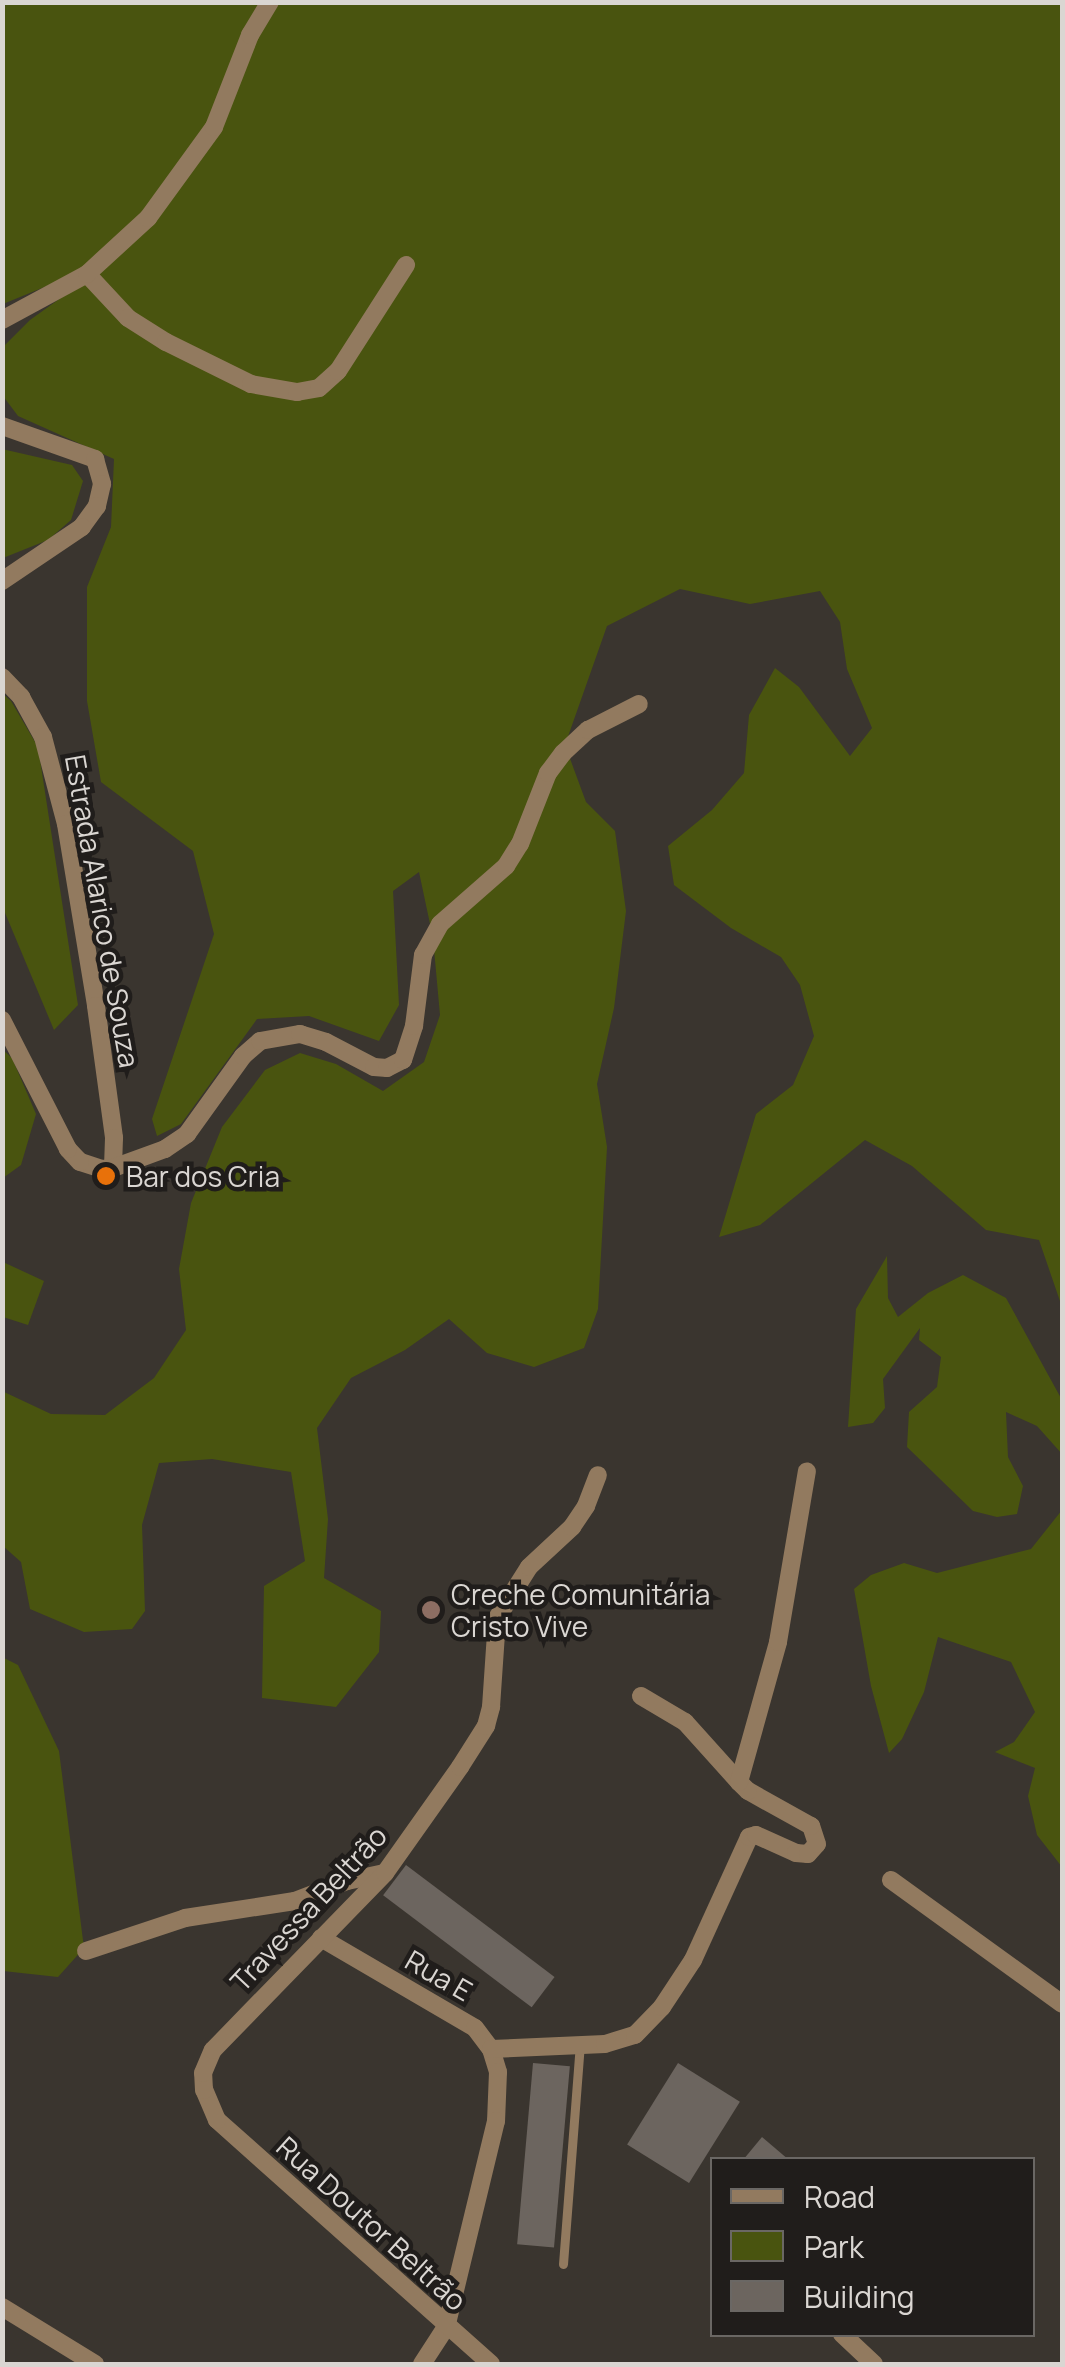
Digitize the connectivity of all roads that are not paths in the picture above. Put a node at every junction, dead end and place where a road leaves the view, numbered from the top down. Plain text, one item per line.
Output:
1 (270, 2) edge
2 (406, 265) dead end
3 (88, 274) junction
4 (2, 320) edge
5 (2, 426) edge
6 (2, 581) edge
7 (2, 677) edge
8 (640, 704) dead end
9 (2, 1020) edge
10 (113, 1168) junction
11 (807, 1471) dead end
12 (598, 1475) dead end
13 (641, 1696) dead end
14 (739, 1782) junction
15 (385, 1873) junction
16 (890, 1880) dead end
17 (320, 1938) junction
18 (86, 1950) dead end
19 (1062, 2004) edge
20 (580, 2044) junction
21 (491, 2050) junction
22 (217, 2120) joint
23 (563, 2264) dead end
24 (2, 2307) edge
25 (446, 2327) junction
26 (845, 2337) edge
27 (95, 2364) edge
28 (422, 2364) edge
29 (491, 2364) edge
30 (874, 2364) edge

1 - 3 street
2 - 3 street
3 - 4 street
5 - 6 street
7 - 10 street, Estrada Alarico de Souza
8 - 10 street
9 - 10 street
11 - 14 street
12 - 15 street, Travessa Beltrão
13 - 14 street
14 - 20 street
15 - 17 street, Travessa Beltrão
15 - 18 street
16 - 19 street
17 - 21 street, Rua E
17 - 22 street, Travessa Beltrão
20 - 21 street
20 - 23 lane
21 - 25 street
22 - 25 street, Rua Doutor Beltrão
24 - 27 street
25 - 28 street
25 - 29 street, Rua Doutor Beltrão
26 - 30 street

